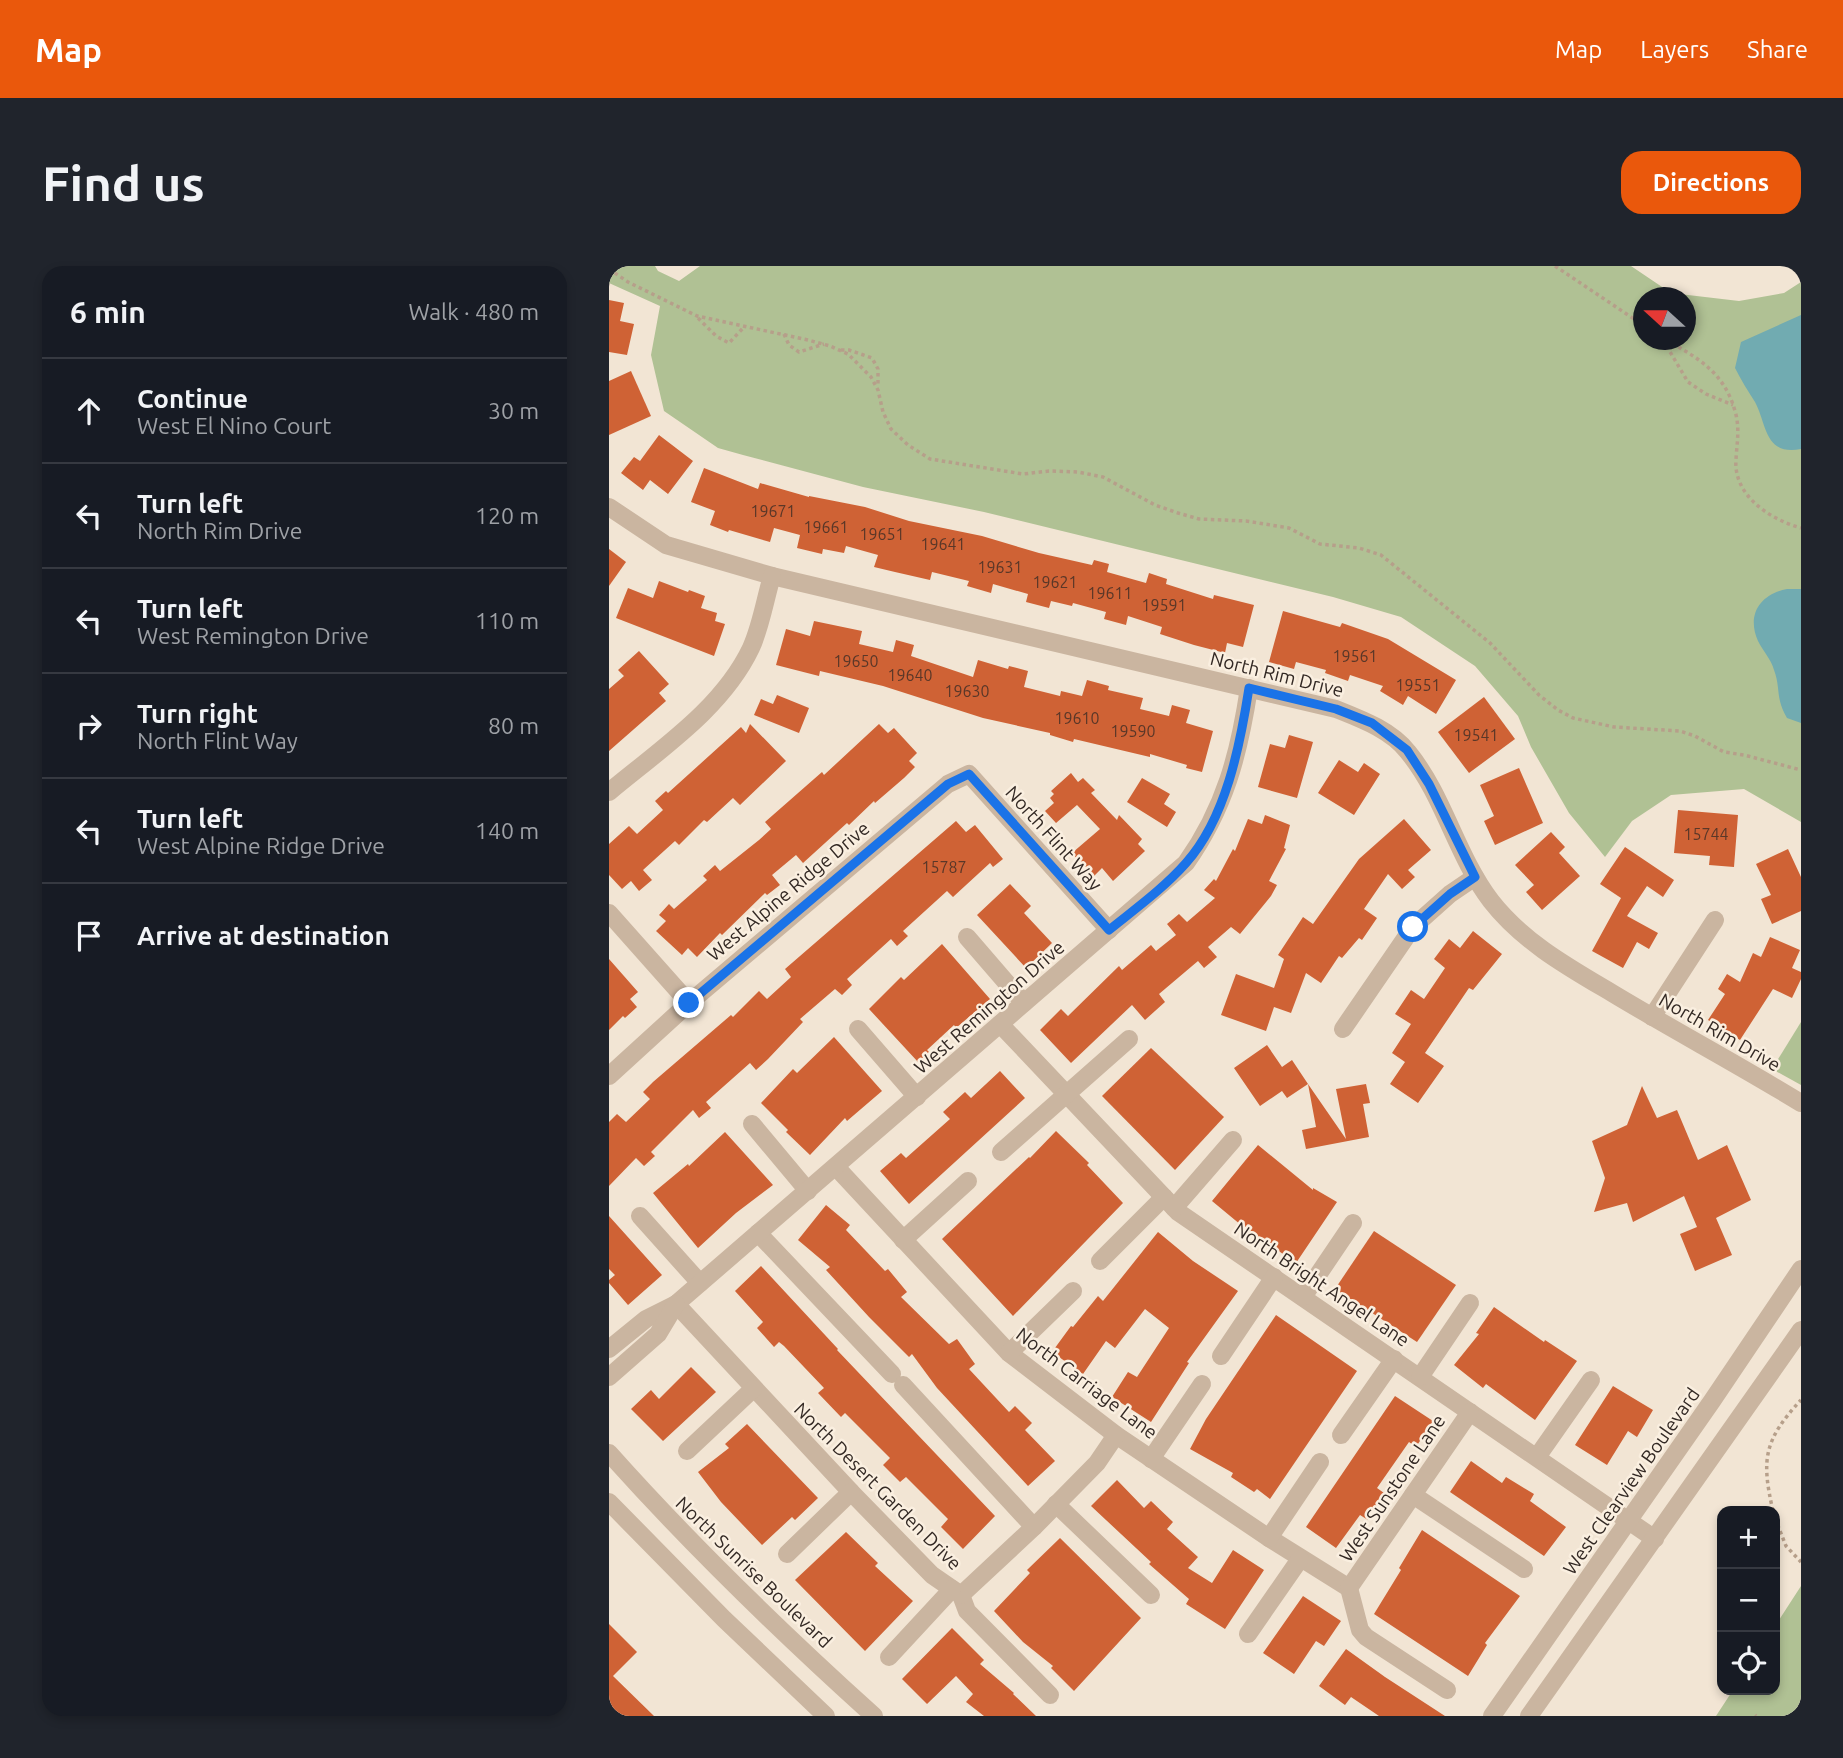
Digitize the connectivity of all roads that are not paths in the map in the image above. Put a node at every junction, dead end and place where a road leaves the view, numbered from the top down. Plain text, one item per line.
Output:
1 (609, 507) edge
2 (772, 576) junction
3 (1249, 688) junction
4 (969, 774) joint
5 (609, 792) edge
6 (1475, 877) junction
7 (609, 913) edge
8 (1715, 920) dead end
9 (1109, 930) junction
10 (967, 937) dead end
11 (689, 1003) junction
12 (1024, 1003) junction
13 (1652, 1017) junction
14 (1000, 1024) junction
15 (858, 1029) dead end
16 (1343, 1029) dead end
17 (1129, 1039) dead end
18 (609, 1076) edge
19 (1065, 1093) junction
20 (917, 1097) junction
21 (1801, 1103) edge
22 (752, 1124) dead end
23 (1233, 1140) dead end
24 (1001, 1152) dead end
25 (836, 1167) junction
26 (968, 1181) dead end
27 (808, 1191) junction
28 (1169, 1203) junction
29 (641, 1216) dead end
30 (1353, 1223) dead end
31 (758, 1233) junction
32 (903, 1240) junction
33 (1100, 1261) dead end
34 (1801, 1269) edge
35 (1274, 1277) junction
36 (700, 1283) junction
37 (1073, 1291) dead end
38 (1303, 1297) junction
39 (1470, 1303) dead end
40 (676, 1304) junction
41 (1801, 1330) edge
42 (609, 1349) edge
43 (1009, 1353) junction
44 (1221, 1356) dead end
45 (1394, 1359) junction
46 (609, 1377) edge
47 (1420, 1377) junction
48 (1591, 1380) dead end
49 (1202, 1384) dead end
50 (753, 1389) junction
51 (1470, 1412) junction
52 (1116, 1435) junction
53 (1341, 1435) dead end
54 (687, 1451) dead end
55 (609, 1453) edge
56 (1537, 1457) junction
57 (1151, 1459) junction
58 (1320, 1462) dead end
59 (851, 1492) junction
60 (1413, 1495) junction
61 (609, 1502) edge
62 (1056, 1504) junction
63 (1629, 1521) junction
64 (1034, 1527) junction
65 (1269, 1538) junction
66 (1655, 1539) junction
67 (787, 1554) dead end
68 (1300, 1559) junction
69 (1524, 1569) dead end
70 (1349, 1588) junction
71 (956, 1592) junction
72 (1151, 1595) dead end
73 (1248, 1634) dead end
74 (890, 1657) dead end
75 (1447, 1690) dead end
76 (1050, 1695) dead end
77 (826, 1716) edge
78 (874, 1716) edge
79 (1492, 1716) edge
80 (1529, 1716) edge

1 - 2 street, North Rim Drive
2 - 3 street, North Rim Drive
2 - 5 street
3 - 6 street, North Rim Drive
3 - 9 street, West Remington Drive
4 - 9 street, North Flint Way
4 - 11 street, West Alpine Ridge Drive
6 - 13 street, North Rim Drive
6 - 16 street
7 - 11 street
8 - 13 street
9 - 12 street, West Remington Drive
10 - 12 street
11 - 18 street, West Alpine Ridge Drive
12 - 14 street, West Remington Drive
13 - 21 street, North Rim Drive
14 - 19 street, North Bright Angel Lane
14 - 20 street, West Remington Drive
15 - 20 street
17 - 19 street
19 - 24 street
19 - 28 street, North Bright Angel Lane
20 - 25 street, West Remington Drive
22 - 27 street
23 - 28 street
25 - 27 street, West Remington Drive
25 - 32 street, North Carriage Lane
26 - 32 street
27 - 31 street, West Remington Drive
28 - 33 street
28 - 35 street, North Bright Angel Lane
29 - 36 street
30 - 38 street
31 - 36 street, West Remington Drive
31 - 64 street
32 - 43 street, North Carriage Lane
34 - 63 street, West Clearview Boulevard
35 - 38 street, North Bright Angel Lane
35 - 44 street
36 - 40 street, West Remington Drive
37 - 43 street
38 - 45 street, North Bright Angel Lane
39 - 47 street
40 - 42 street, West Remington Drive
40 - 46 street, West Remington Drive
40 - 50 street, North Desert Garden Drive
41 - 66 street
43 - 52 street, North Carriage Lane
45 - 47 street, North Bright Angel Lane
45 - 53 street
47 - 51 street, North Bright Angel Lane
48 - 56 street
49 - 57 street
50 - 54 street
50 - 59 street, North Desert Garden Drive
51 - 56 street, North Bright Angel Lane
51 - 60 street, West Sunstone Lane
52 - 57 street, North Carriage Lane
52 - 62 street
55 - 78 street, North Sunrise Boulevard
56 - 63 street, North Bright Angel Lane
57 - 65 street, North Carriage Lane
58 - 65 street
59 - 67 street
59 - 71 street, North Desert Garden Drive
60 - 69 street
60 - 70 street, West Sunstone Lane
61 - 77 street
62 - 64 street
62 - 72 street
63 - 66 street, North Bright Angel Lane
63 - 79 street, West Clearview Boulevard
64 - 71 street
65 - 68 street, North Carriage Lane
66 - 80 street
68 - 70 street, North Carriage Lane
68 - 73 street
70 - 75 street
71 - 74 street
71 - 76 street, North Desert Garden Drive

